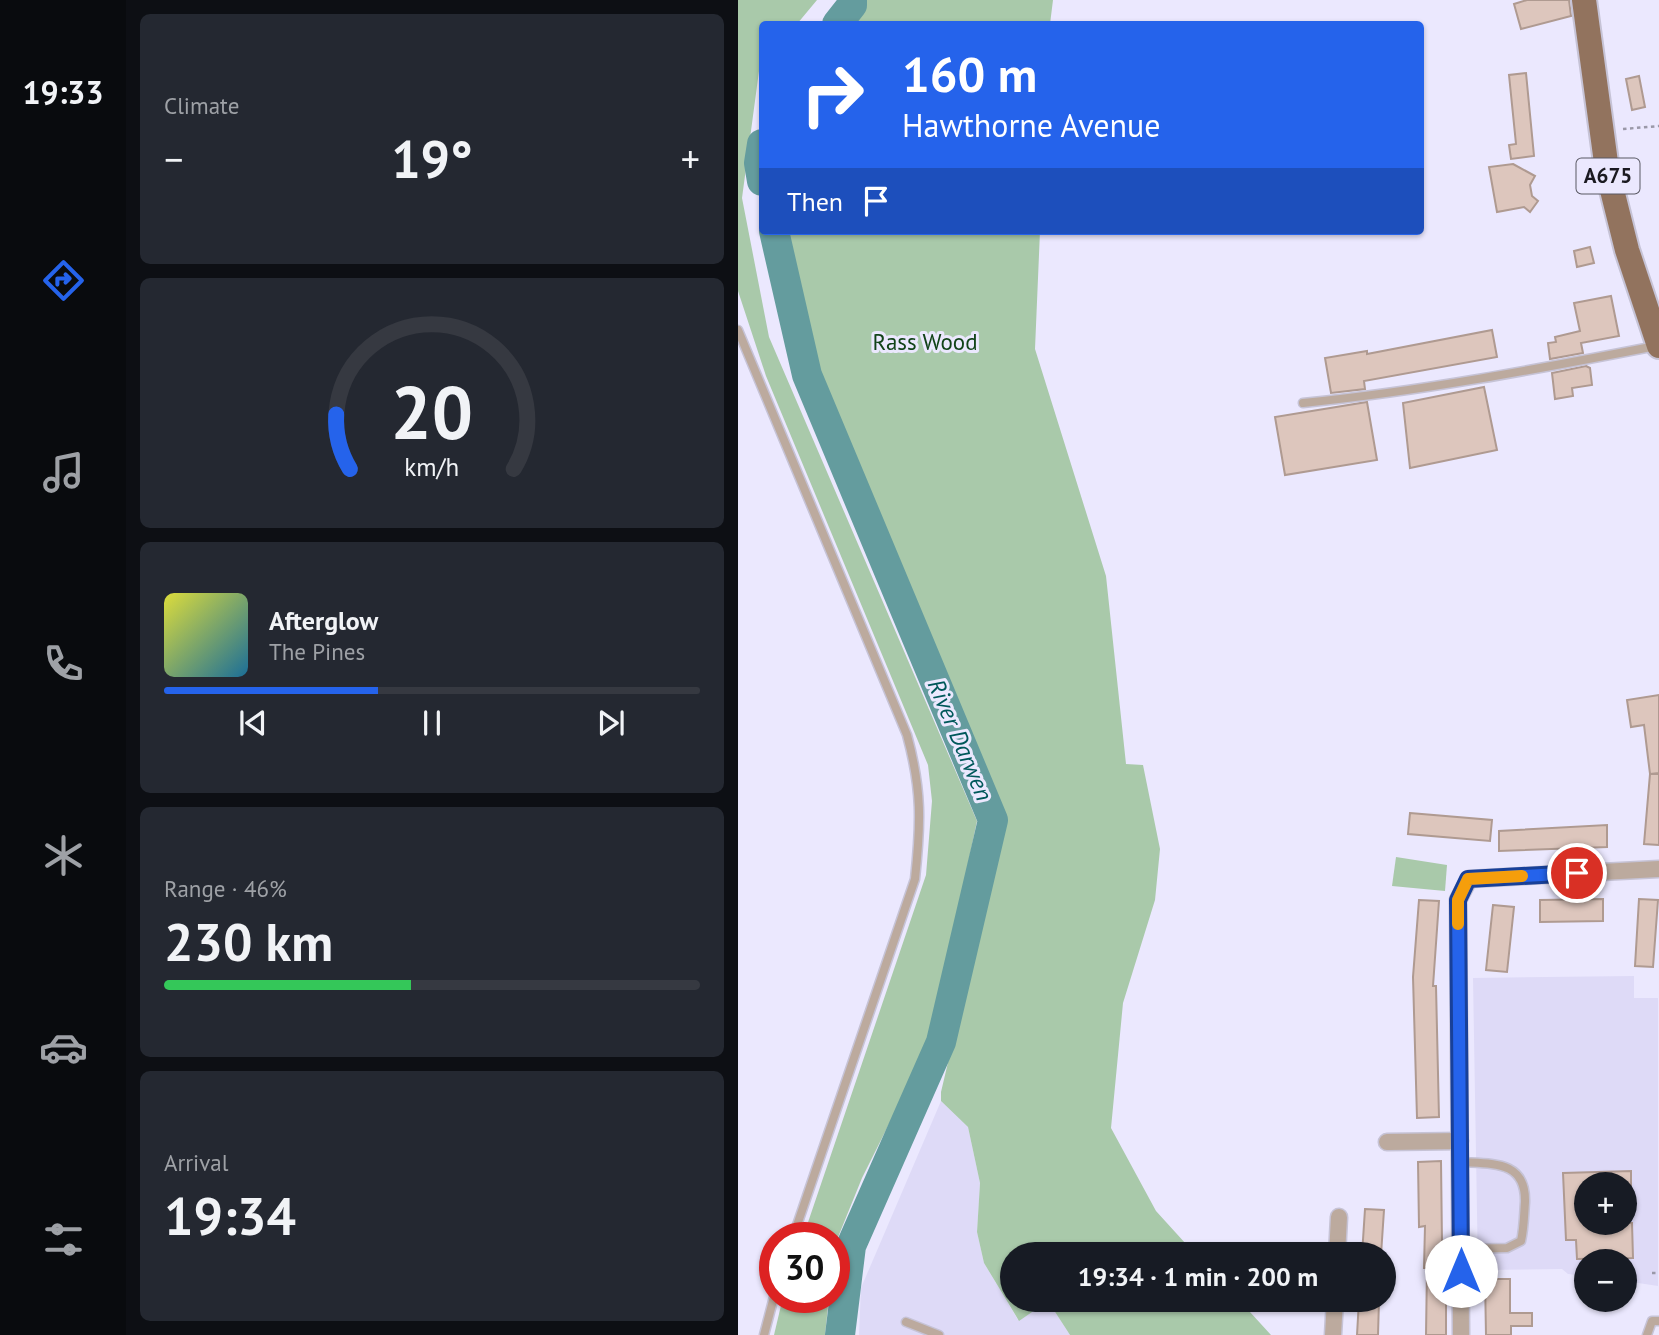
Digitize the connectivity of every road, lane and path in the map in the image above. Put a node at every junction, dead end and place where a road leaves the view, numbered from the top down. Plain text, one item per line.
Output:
1 (1584, 0) edge
2 (1658, 127) edge
3 (1623, 129) dead end
4 (738, 330) edge
5 (1658, 346) edge
6 (1303, 403) dead end
7 (1658, 869) edge
8 (1460, 1141) junction
9 (1387, 1142) dead end
10 (1460, 1162) junction
11 (1339, 1217) dead end
12 (798, 1222) edge
13 (1338, 1242) edge
14 (1460, 1250) junction
15 (1652, 1273) dead end
16 (1658, 1273) edge
17 (1334, 1312) edge
18 (770, 1313) edge
19 (1658, 1321) edge
20 (907, 1322) dead end
21 (764, 1335) edge
22 (939, 1335) edge
23 (1333, 1335) edge
24 (1461, 1335) edge
25 (1647, 1335) edge

1 - 5 main road, A675
2 - 3 path
4 - 12 lane
5 - 6 lane
7 - 8 street
8 - 9 street
8 - 10 street
10 - 14 street
10 - 14 lane
11 - 13 street
14 - 24 street
15 - 16 path
17 - 23 street
18 - 21 lane
19 - 25 lane
20 - 22 lane

